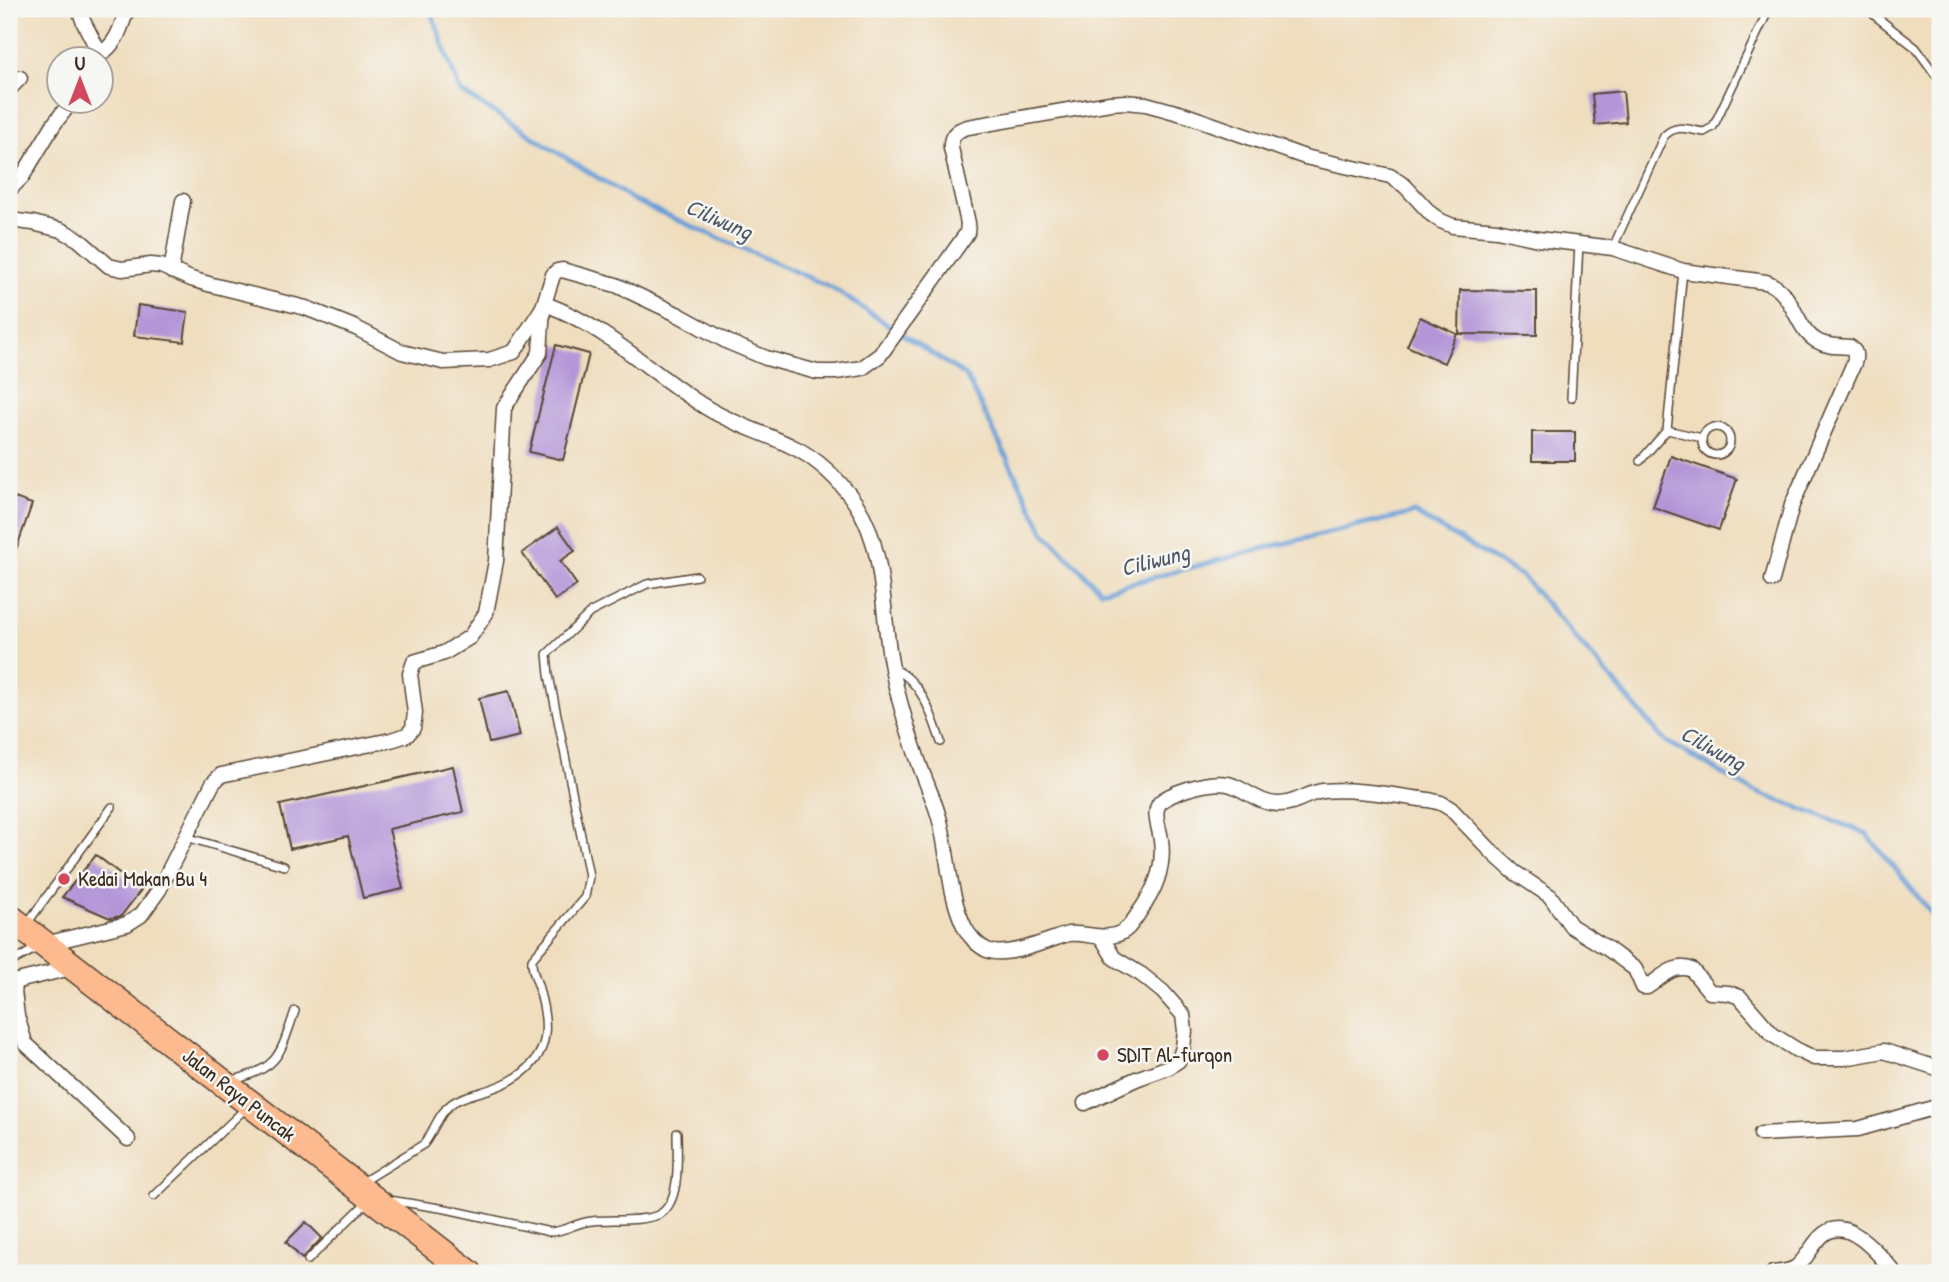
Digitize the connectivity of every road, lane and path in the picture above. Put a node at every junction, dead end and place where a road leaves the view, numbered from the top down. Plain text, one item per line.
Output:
1 (79, 9) edge
2 (127, 9) edge
3 (1769, 9) edge
4 (1874, 15) dead end
5 (94, 46) edge
6 (111, 46) edge
7 (20, 78) dead end
8 (1940, 81) edge
9 (9, 89) edge
10 (60, 116) edge
11 (9, 190) edge
12 (183, 201) dead end
13 (9, 220) edge
14 (1579, 243) junction
15 (1613, 247) junction
16 (171, 271) junction
17 (1683, 271) junction
18 (543, 307) junction
19 (1571, 398) dead end
20 (1667, 430) junction
21 (1702, 438) junction
22 (1640, 461) dead end
23 (697, 576) dead end
24 (1772, 580) dead end
25 (892, 668) junction
26 (941, 742) dead end
27 (112, 807) dead end
28 (186, 837) junction
29 (284, 866) dead end
30 (16, 922) edge
31 (1102, 938) junction
32 (45, 944) junction
33 (9, 963) edge
34 (75, 967) junction
35 (11, 983) edge
36 (295, 1011) dead end
37 (1940, 1069) edge
38 (222, 1083) junction
39 (1085, 1102) dead end
40 (250, 1104) junction
41 (1940, 1106) edge
42 (677, 1133) dead end
43 (1761, 1134) dead end
44 (128, 1139) dead end
45 (365, 1191) junction
46 (154, 1196) dead end
47 (308, 1260) dead end
48 (469, 1273) edge
49 (1773, 1273) edge
50 (1895, 1273) edge

1 - 5 street
2 - 6 street
3 - 15 lane
4 - 8 lane
7 - 9 street
10 - 11 street
12 - 16 street
13 - 16 street
14 - 15 street
14 - 18 street
14 - 19 lane
15 - 17 street
16 - 18 street
17 - 20 lane
17 - 24 street
18 - 25 street
18 - 28 street
20 - 21 lane
20 - 22 lane
21 - 21 lane
23 - 45 lane
25 - 26 lane
25 - 31 street
27 - 30 lane
28 - 29 lane
28 - 32 street
30 - 32 highway, Jalan Raya Puncak
31 - 37 street
31 - 39 street
32 - 33 lane
32 - 34 highway, Jalan Raya Puncak
34 - 35 street
34 - 38 highway, Jalan Raya Puncak
35 - 44 street
36 - 38 lane
38 - 40 highway, Jalan Raya Puncak
40 - 45 highway, Jalan Raya Puncak
40 - 46 lane
41 - 43 street
42 - 45 lane
45 - 47 lane
45 - 48 highway, Jalan Raya Puncak
49 - 50 street

